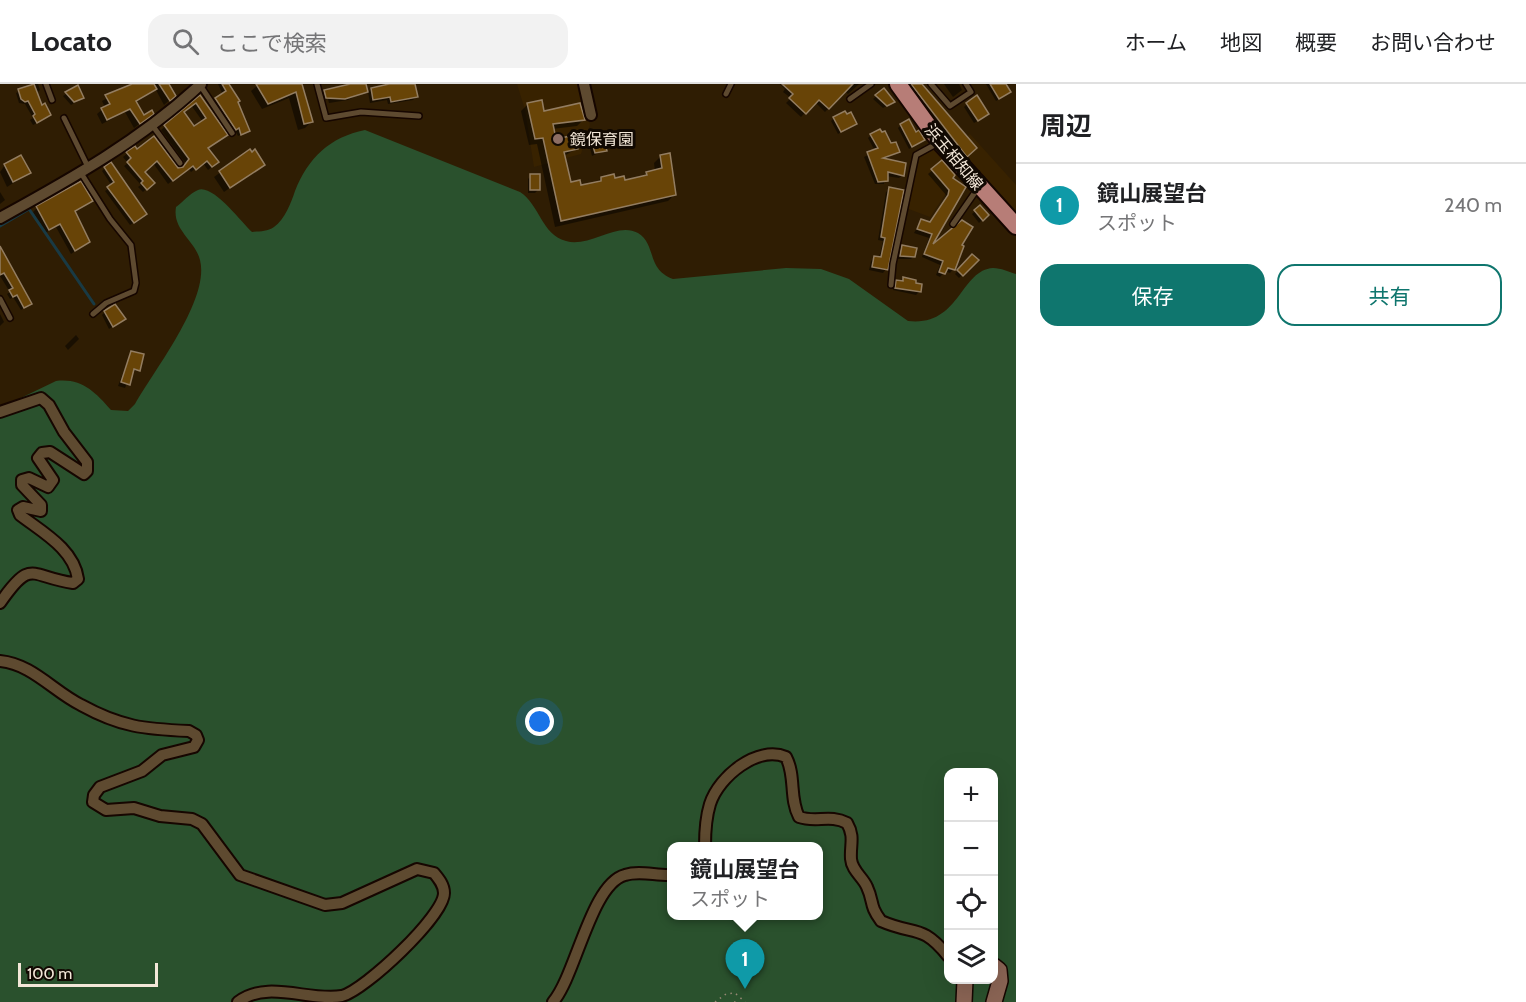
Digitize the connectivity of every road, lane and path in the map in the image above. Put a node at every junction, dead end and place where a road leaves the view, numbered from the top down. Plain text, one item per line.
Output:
1 (46, 84) edge
2 (317, 84) edge
3 (584, 84) edge
4 (731, 84) edge
5 (871, 84) edge
6 (898, 84) edge
7 (931, 84) edge
8 (966, 84) edge
9 (200, 85) edge
10 (726, 94) dead end
11 (850, 99) dead end
12 (52, 100) dead end
13 (591, 115) dead end
14 (419, 116) dead end
15 (64, 117) dead end
16 (152, 126) junction
17 (232, 133) dead end
18 (940, 142) junction
19 (180, 163) dead end
20 (85, 171) junction
21 (979, 187) junction
22 (0, 218) edge
23 (953, 224) dead end
24 (1016, 226) edge
25 (891, 285) dead end
26 (0, 299) edge
27 (93, 314) dead end
28 (10, 318) dead end
29 (0, 412) edge
30 (0, 603) edge
31 (0, 661) edge
32 (705, 842) edge
33 (667, 875) edge
34 (944, 951) edge
35 (998, 969) edge
36 (965, 984) edge
37 (238, 1002) edge
38 (553, 1002) edge
39 (715, 1002) edge
40 (745, 1002) edge
41 (964, 1002) edge
42 (994, 1002) edge

1 - 12 lane
2 - 14 lane
3 - 13 street
4 - 10 lane
5 - 11 lane
6 - 18 main road, 浜玉相知線
7 - 8 lane
9 - 16 street
9 - 17 lane
15 - 20 lane
16 - 19 lane
16 - 20 street
18 - 21 main road, 浜玉相知線
18 - 25 lane
20 - 22 street
20 - 27 lane
21 - 23 lane
21 - 24 main road, 浜玉相知線
26 - 28 lane
29 - 30 street
31 - 37 street
32 - 34 street
33 - 38 street
35 - 42 main road
36 - 41 main road
39 - 40 path

